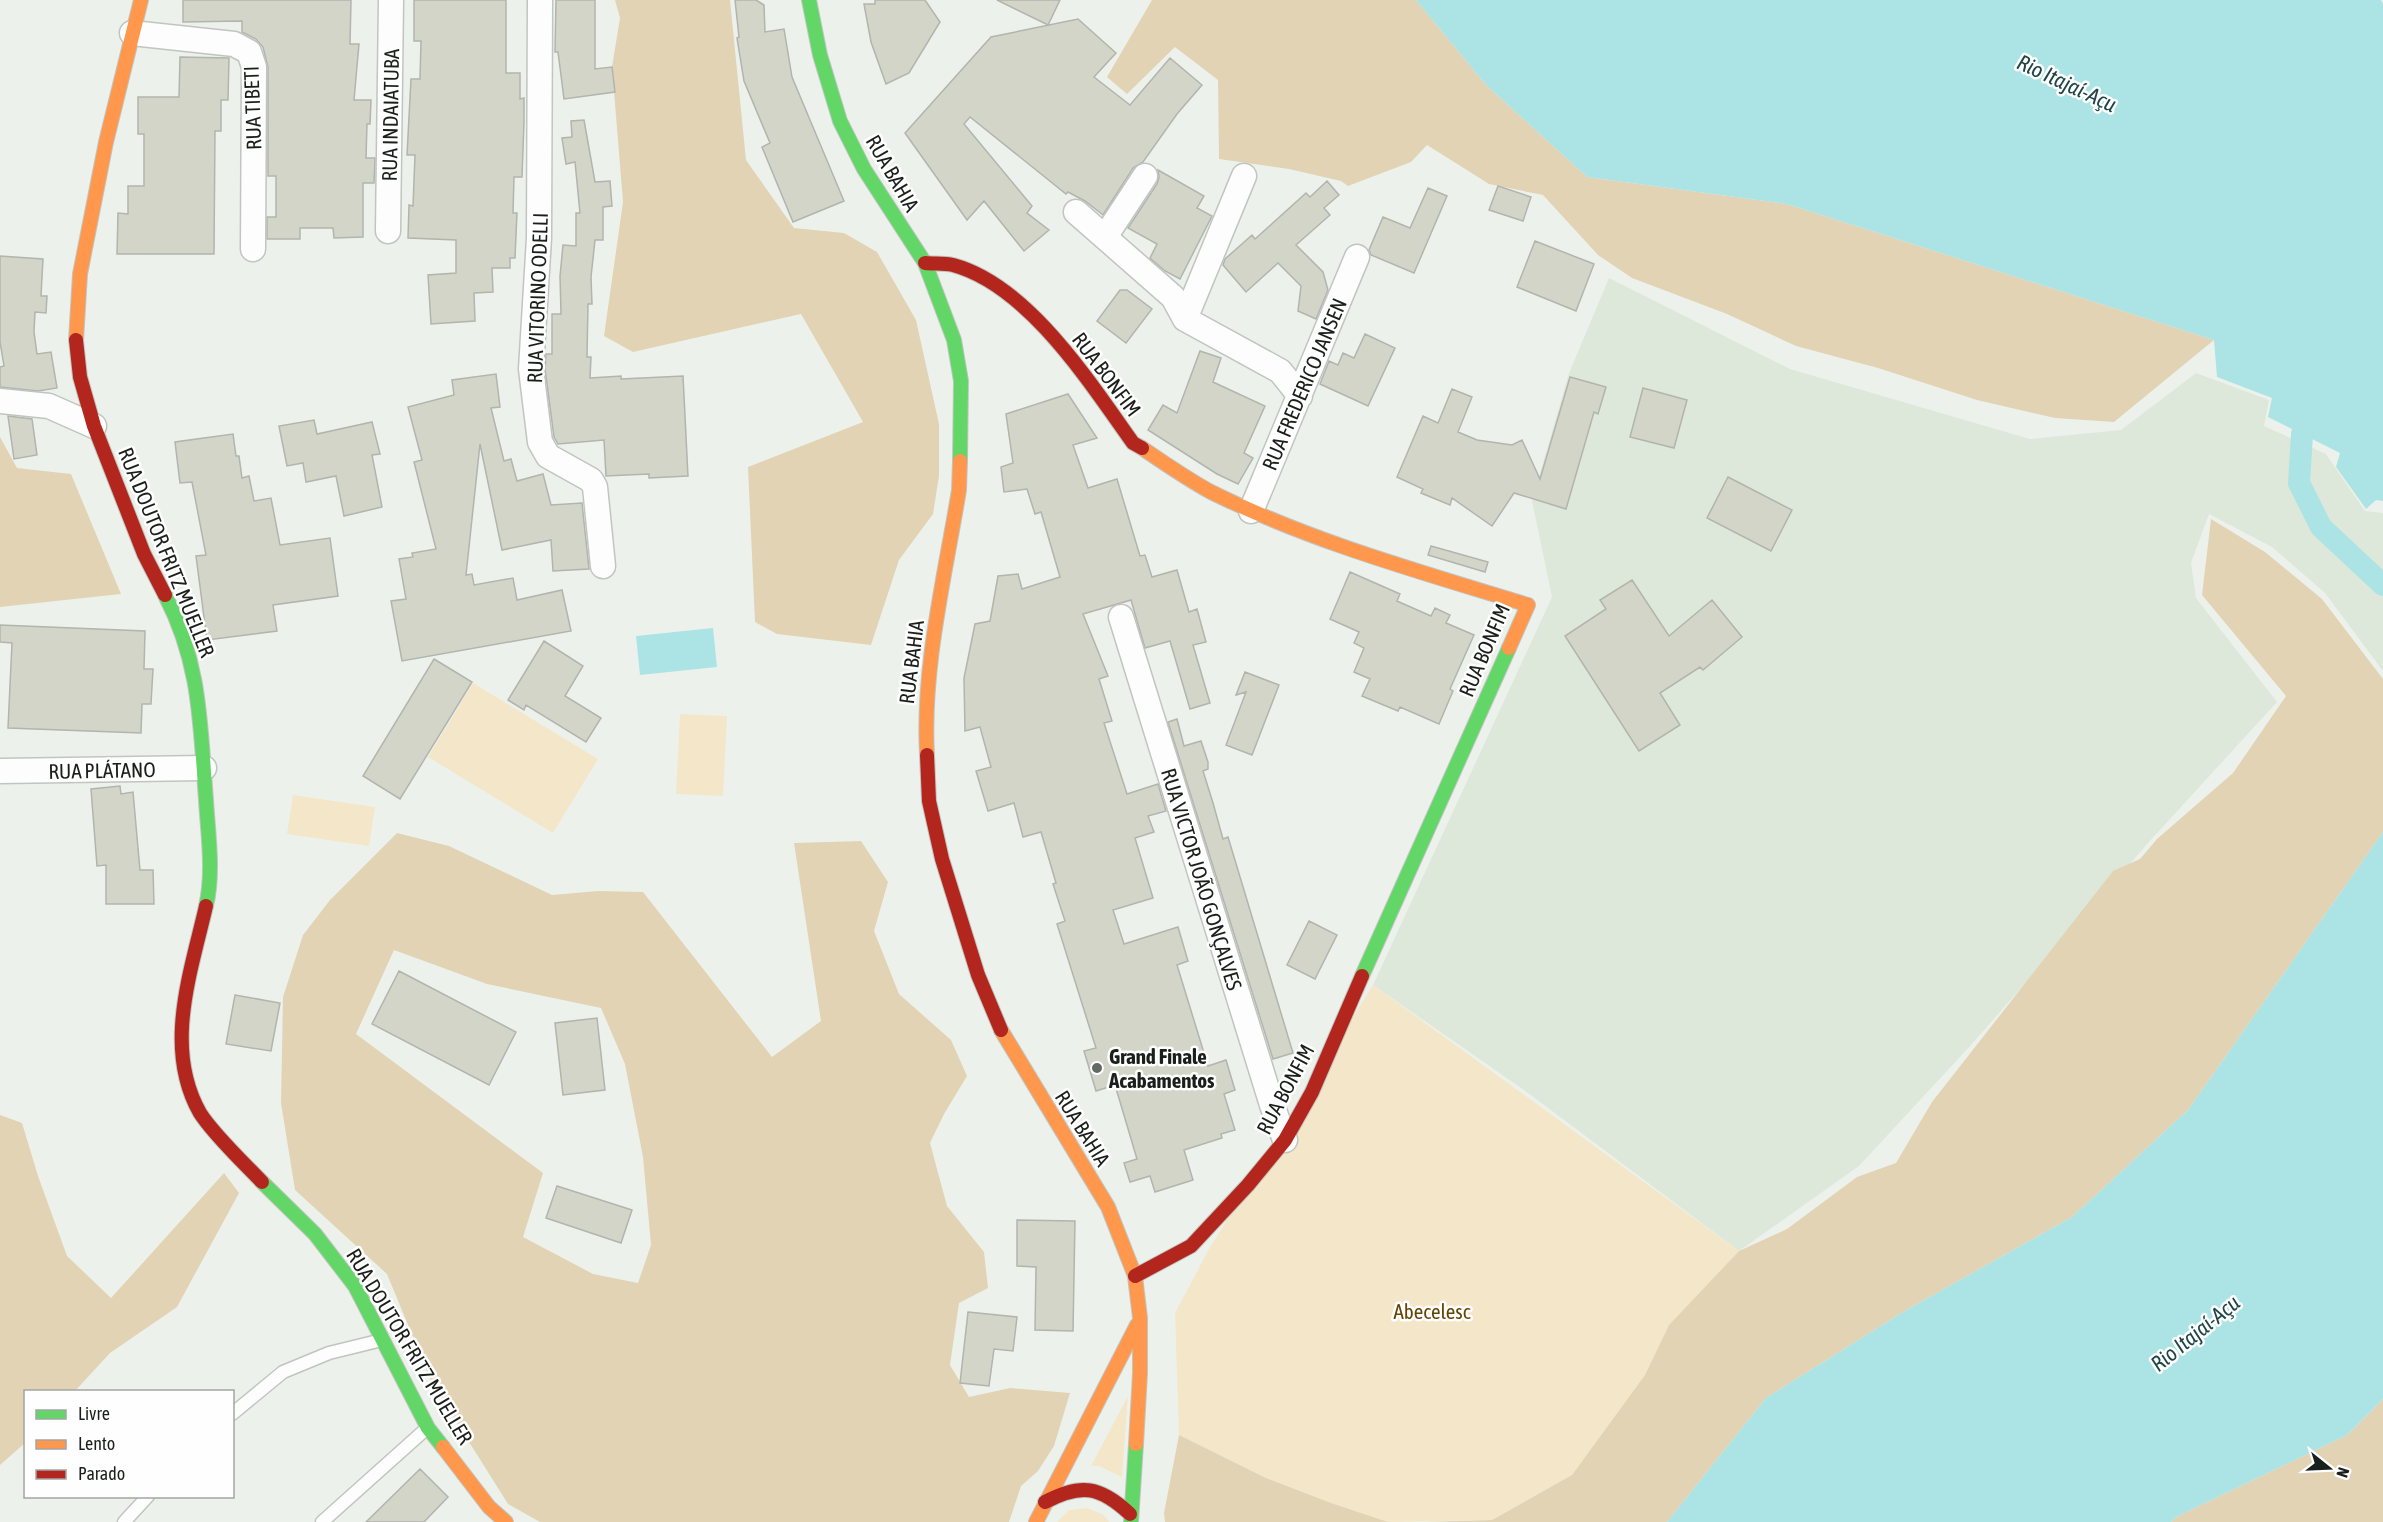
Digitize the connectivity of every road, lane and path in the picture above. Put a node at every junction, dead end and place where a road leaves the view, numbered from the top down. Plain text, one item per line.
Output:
1 (141, 0) edge
2 (392, 0) edge
3 (540, 0) edge
4 (809, 0) edge
5 (132, 33) junction
6 (1145, 176) dead end
7 (1244, 176) dead end
8 (1076, 212) dead end
9 (388, 231) dead end
10 (1105, 237) junction
11 (253, 249) dead end
12 (1357, 257) dead end
13 (925, 263) junction
14 (1185, 319) junction
15 (1299, 396) junction
16 (0, 401) edge
17 (94, 426) junction
18 (1251, 511) junction
19 (603, 566) dead end
20 (1121, 617) dead end
21 (204, 768) junction
22 (0, 771) edge
23 (1285, 1140) junction
24 (1134, 1276) junction
25 (1140, 1318) junction
26 (382, 1340) junction
27 (234, 1412) edge
28 (428, 1428) junction
29 (147, 1498) edge
30 (1045, 1503) junction
31 (1131, 1518) edge
32 (124, 1522) edge
33 (322, 1522) edge
34 (506, 1522) edge
35 (1036, 1522) edge

1 - 5 street, RUA DOUTOR FRITZ MUELLER
2 - 9 street, RUA INDAIATUBA
3 - 19 street, RUA VITORINO ODELLI
4 - 13 street, RUA BAHIA
5 - 11 street, RUA TIBETI
5 - 17 street, RUA DOUTOR FRITZ MUELLER
6 - 10 street
7 - 14 street
8 - 10 street
10 - 14 street
12 - 15 street, RUA FREDERICO JANSEN
13 - 18 street, RUA BONFIM
13 - 24 street, RUA BAHIA
14 - 15 street
15 - 18 street, RUA FREDERICO JANSEN
16 - 17 street
17 - 21 street, RUA DOUTOR FRITZ MUELLER
18 - 23 street, RUA BONFIM
20 - 23 street, RUA VICTOR JOÃO GONÇALVES
21 - 22 street, RUA PLÁTANO
21 - 26 street, RUA DOUTOR FRITZ MUELLER
23 - 24 street, RUA BONFIM
24 - 25 street, RUA BAHIA
25 - 30 street
25 - 31 street, RUA BAHIA
26 - 27 lane
26 - 28 street, RUA DOUTOR FRITZ MUELLER
28 - 33 lane
28 - 34 street, RUA DOUTOR FRITZ MUELLER
29 - 32 lane
30 - 31 street
30 - 35 street

